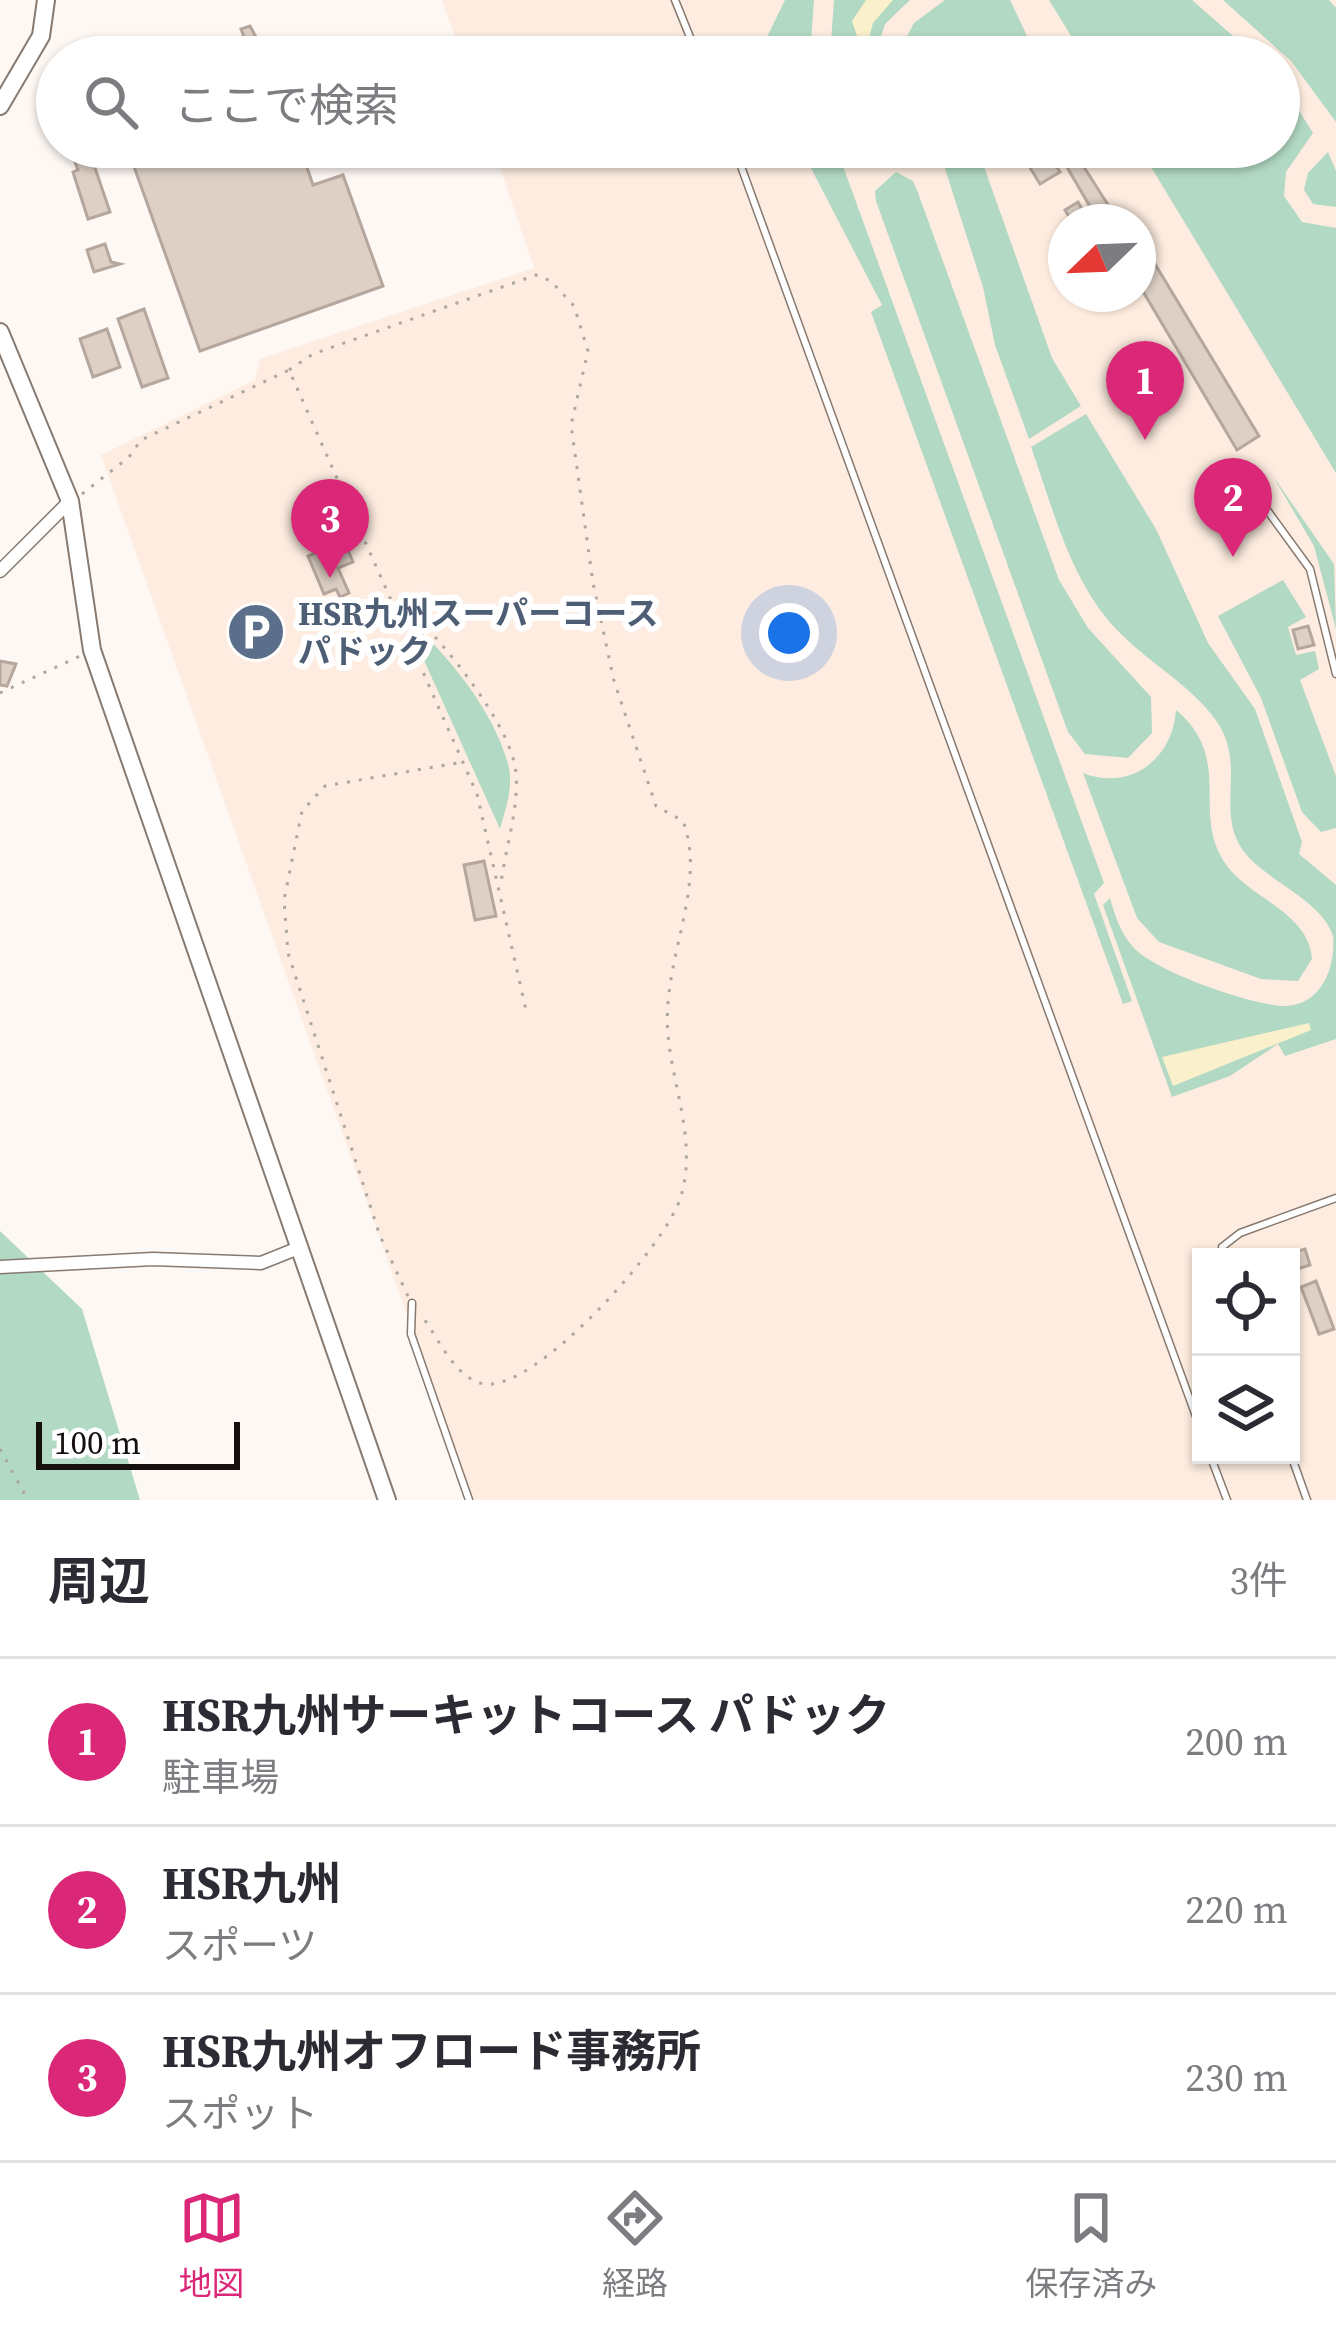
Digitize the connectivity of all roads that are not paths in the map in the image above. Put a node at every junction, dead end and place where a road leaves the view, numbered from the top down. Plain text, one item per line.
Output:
1 (46, 0) edge
2 (675, 0) edge
3 (41, 36) edge
4 (690, 36) edge
5 (36, 45) edge
6 (0, 106) edge
7 (742, 168) edge
8 (0, 332) edge
9 (70, 501) junction
10 (1245, 514) dead end
11 (0, 571) edge
12 (1336, 674) edge
13 (1336, 1198) edge
14 (301, 1247) junction
15 (1222, 1248) edge
16 (0, 1267) edge
17 (412, 1303) road end
18 (1192, 1405) edge
19 (1213, 1464) edge
20 (1294, 1464) edge
21 (387, 1500) edge
22 (469, 1500) edge
23 (1227, 1500) edge
24 (1307, 1500) edge

1 - 3 street
2 - 4 lane
5 - 6 street
7 - 18 lane
8 - 9 street
9 - 11 street
9 - 14 street
10 - 12 lane
13 - 15 lane
14 - 16 street
14 - 21 street
17 - 22 lane
19 - 23 lane
20 - 24 lane

